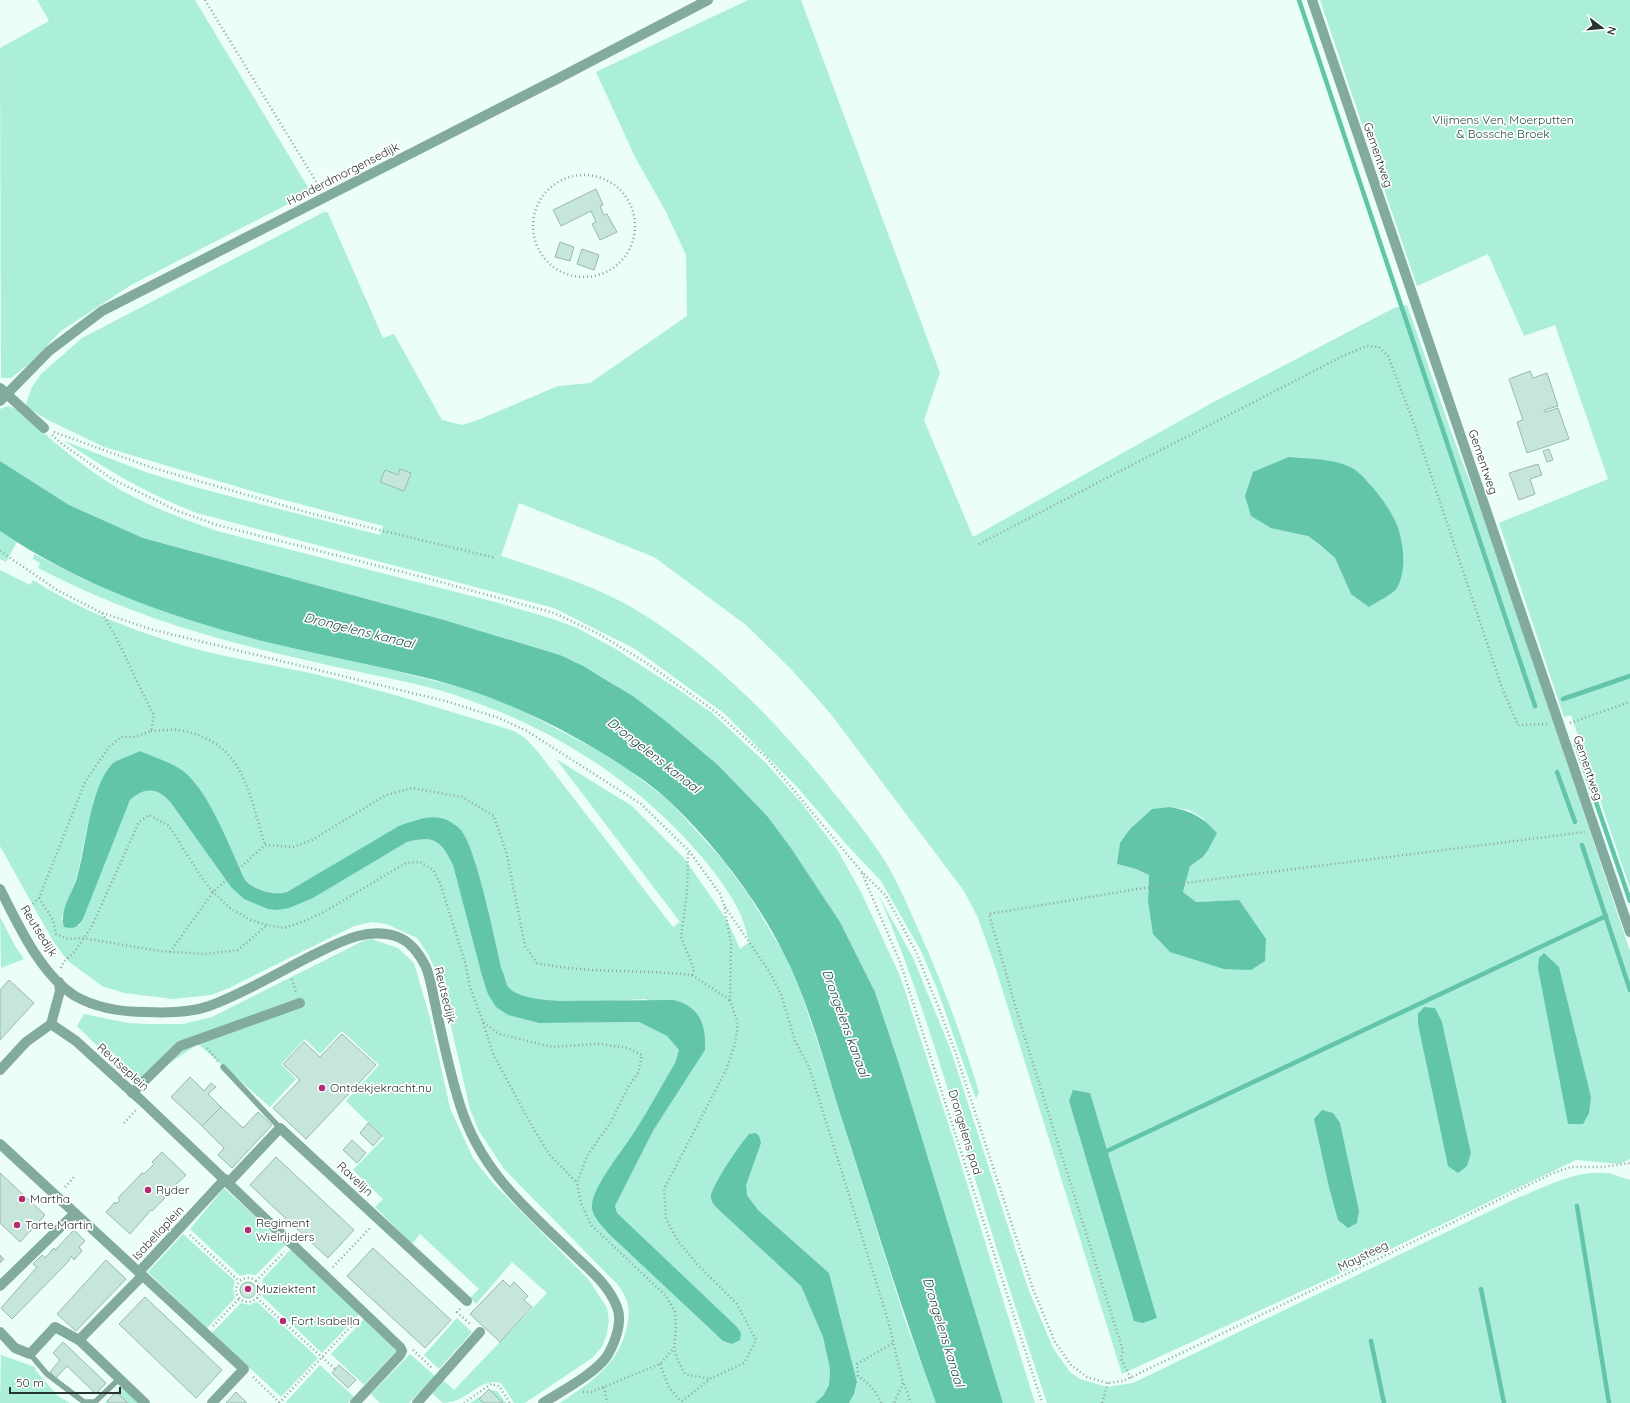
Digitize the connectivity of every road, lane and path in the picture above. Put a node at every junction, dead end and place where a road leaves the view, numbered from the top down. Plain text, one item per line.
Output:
1 (205, 0) edge
2 (708, 0) edge
3 (1312, 0) edge
4 (326, 197) junction
5 (569, 276) joint
6 (2, 394) edge
7 (44, 428) junction
8 (979, 544) dead end
9 (0, 551) edge
10 (496, 558) dead end
11 (100, 612) junction
12 (1630, 702) edge
13 (1559, 724) junction
14 (151, 731) junction
15 (1596, 831) junction
16 (265, 845) junction
17 (688, 851) junction
18 (861, 871) junction
19 (0, 889) edge
20 (39, 898) junction
21 (724, 905) junction
22 (16, 920) junction
23 (267, 925) dead end
24 (1630, 932) edge
25 (83, 938) junction
26 (170, 952) junction
27 (288, 968) junction
28 (692, 975) junction
29 (59, 982) junction
30 (730, 1000) junction
31 (300, 1003) joint
32 (483, 1022) dead end
33 (51, 1024) junction
34 (199, 1038) junction
35 (223, 1068) joint
36 (0, 1070) edge
37 (132, 1093) junction
38 (143, 1102) junction
39 (124, 1123) dead end
40 (280, 1128) junction
41 (0, 1144) edge
42 (1630, 1162) edge
43 (75, 1176) dead end
44 (227, 1181) junction
45 (577, 1183) dead end
46 (56, 1196) junction
47 (75, 1213) junction
48 (379, 1219) junction
49 (181, 1227) junction
50 (293, 1243) junction
51 (141, 1274) junction
52 (326, 1275) junction
53 (239, 1281) junction
54 (256, 1281) junction
55 (0, 1286) edge
56 (257, 1298) junction
57 (239, 1299) junction
58 (467, 1301) joint
59 (365, 1312) junction
60 (0, 1332) edge
61 (480, 1332) joint
62 (206, 1334) junction
63 (79, 1340) junction
64 (893, 1343) junction
65 (674, 1348) dead end
66 (402, 1351) junction
67 (30, 1354) junction
68 (322, 1357) junction
69 (660, 1364) junction
70 (244, 1369) junction
71 (335, 1369) dead end
72 (441, 1376) junction
73 (1131, 1378) junction
74 (119, 1379) junction
75 (903, 1383) junction
76 (1108, 1383) junction
77 (604, 1387) junction
78 (577, 1393) dead end
79 (146, 1403) edge
80 (212, 1403) edge
81 (280, 1403) edge
82 (354, 1403) edge
83 (417, 1403) edge
84 (464, 1403) edge
85 (510, 1403) edge
86 (543, 1403) edge
87 (608, 1403) edge
88 (681, 1403) edge
89 (881, 1403) edge
90 (894, 1403) edge
91 (911, 1403) edge
92 (1042, 1403) edge
93 (1102, 1403) edge

1 - 4 path
2 - 4 street, Honderdmorgensedijk
3 - 13 street, Gementweg
4 - 6 street, Honderdmorgensedijk
5 - 5 path
6 - 7 street
7 - 10 path
7 - 18 path
8 - 13 path
9 - 11 path
11 - 14 path
11 - 17 path
12 - 13 path
13 - 15 street, Gementweg
14 - 16 path
14 - 20 path
15 - 24 street, Gementweg
15 - 73 path
16 - 26 path
16 - 28 path
17 - 21 path
17 - 28 path
18 - 76 path
18 - 92 path, Drongelens pad
19 - 22 street, Reutsedijk
20 - 22 path
20 - 25 path
21 - 30 path
21 - 64 path
22 - 29 street, Reutsedijk
23 - 26 path
25 - 26 path
25 - 29 path
27 - 29 street, Reutsedijk
27 - 31 path
27 - 86 street, Reutsedijk
28 - 30 path
29 - 33 street
30 - 88 path
31 - 34 street
32 - 45 path
33 - 36 street
33 - 37 street, Reutseplein
34 - 35 path
34 - 37 street
35 - 40 lane
37 - 38 street, Reutseplein
38 - 39 path
38 - 44 street, Reutseplein
40 - 44 street
40 - 48 street, Ravelijn
41 - 46 street
42 - 73 path, Maysteeg
43 - 46 path
44 - 49 street, Isabellaplein
44 - 50 street
46 - 47 street
47 - 51 street
47 - 55 street
48 - 52 path
48 - 58 street, Ravelijn
49 - 51 street, Isabellaplein
49 - 53 path
50 - 52 street
50 - 54 path
51 - 62 street, Isabellaplein
51 - 63 street
52 - 59 street
53 - 54 path
53 - 57 path
54 - 56 path
56 - 57 path
56 - 68 path
57 - 62 path
58 - 61 path
59 - 66 street
59 - 68 path
60 - 67 street
61 - 72 street
62 - 70 street, Isabellaplein
63 - 67 street
63 - 74 street
64 - 75 path
64 - 89 path
65 - 69 path
66 - 72 path
66 - 82 street
67 - 74 lane
68 - 71 path
68 - 81 path
69 - 77 path
69 - 88 path
70 - 80 street
70 - 81 path
72 - 83 street
73 - 76 path, Maysteeg
74 - 79 street
75 - 90 path
75 - 91 path
76 - 93 path
77 - 78 path
77 - 87 path
84 - 85 path

